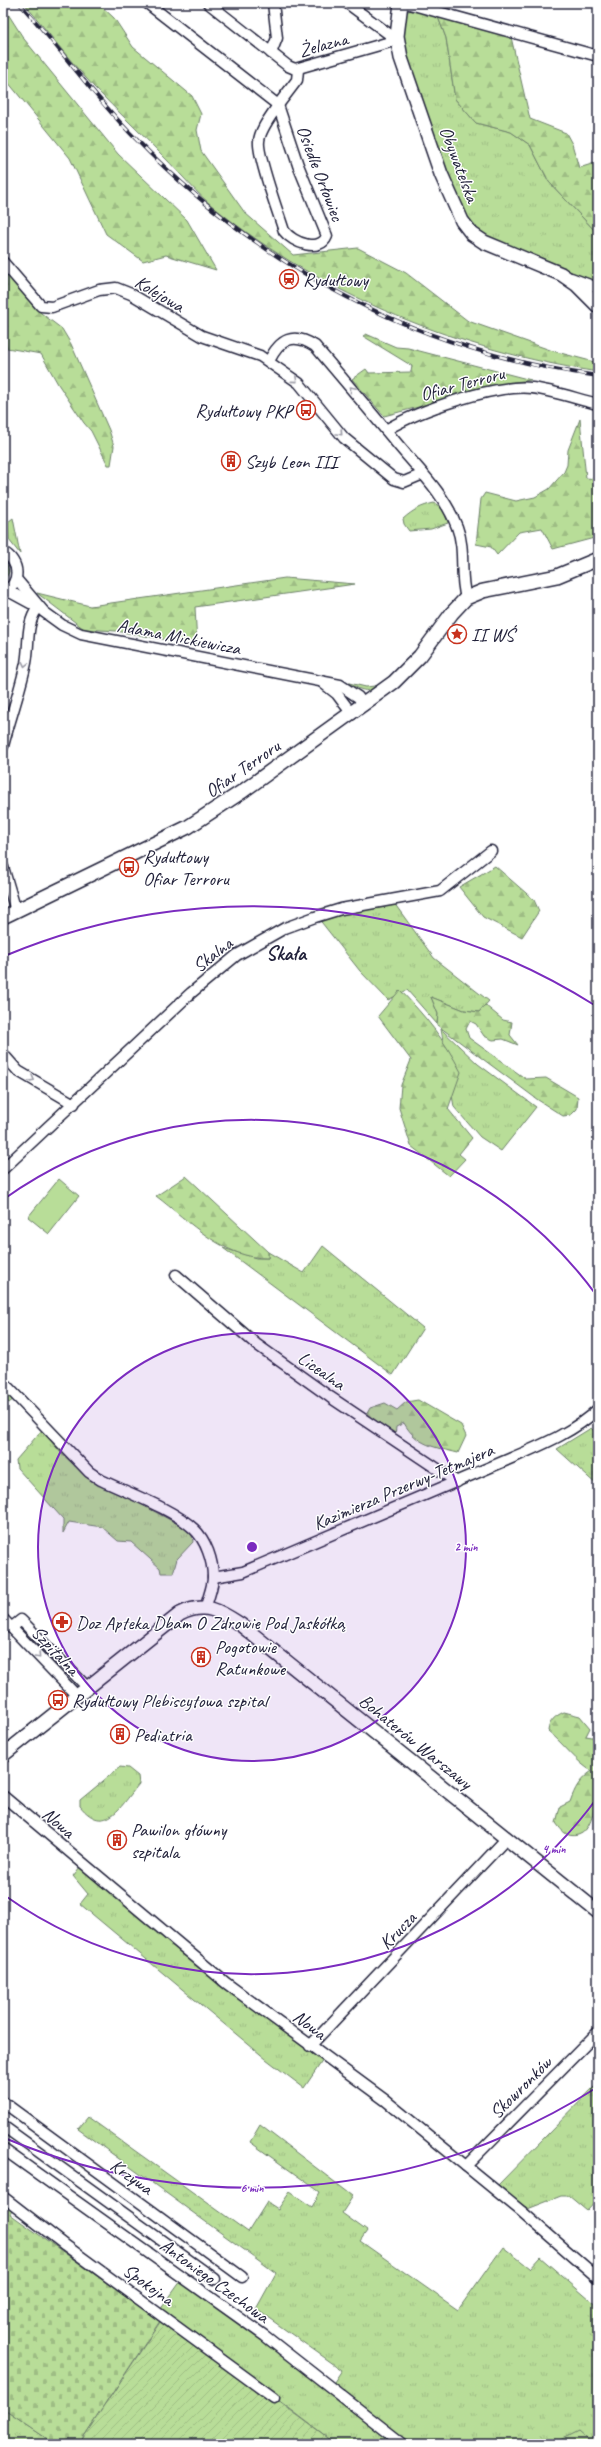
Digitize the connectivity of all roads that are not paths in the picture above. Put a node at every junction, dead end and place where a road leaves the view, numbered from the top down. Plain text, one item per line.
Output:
1 (147, 3) edge
2 (208, 3) edge
3 (273, 3) edge
4 (347, 3) edge
5 (401, 3) edge
6 (406, 3) edge
7 (397, 40) junction
8 (271, 53) junction
9 (598, 56) edge
10 (298, 70) junction
11 (278, 105) junction
12 (3, 262) edge
13 (567, 277) junction
14 (598, 288) edge
15 (598, 306) edge
16 (269, 361) junction
17 (598, 404) edge
18 (386, 430) junction
19 (423, 474) junction
20 (3, 552) edge
21 (598, 559) edge
22 (16, 579) junction
23 (4, 592) edge
24 (466, 598) junction
25 (38, 607) junction
26 (320, 681) junction
27 (364, 705) junction
28 (352, 714) junction
29 (3, 746) edge
30 (490, 851) dead end
31 (3, 867) edge
32 (16, 911) junction
33 (3, 917) edge
34 (3, 1054) edge
35 (74, 1104) junction
36 (3, 1169) edge
37 (176, 1275) dead end
38 (3, 1382) edge
39 (598, 1409) edge
40 (457, 1482) junction
41 (213, 1577) junction
42 (206, 1607) junction
43 (3, 1619) edge
44 (11, 1628) junction
45 (88, 1688) junction
46 (77, 1696) junction
47 (3, 1755) edge
48 (3, 1796) edge
49 (507, 1838) junction
50 (598, 1912) edge
51 (598, 2032) edge
52 (310, 2046) junction
53 (3, 2102) edge
54 (3, 2126) edge
55 (3, 2148) edge
56 (466, 2166) junction
57 (3, 2196) edge
58 (242, 2277) dead end
59 (598, 2278) edge
60 (215, 2279) dead end
61 (274, 2398) dead end
62 (403, 2444) edge

1 - 11 street
2 - 8 street, Żelazna
3 - 8 street
4 - 7 street
5 - 7 street, Obywatelska
6 - 9 street
7 - 10 street, Żelazna
7 - 13 street, Obywatelska
8 - 10 street, Żelazna
10 - 11 street, Osiedle Orłowiec
11 - 11 street, Osiedle Orłowiec
12 - 16 street, Kolejowa
13 - 14 street, Obywatelska
13 - 15 street, Obywatelska
18 -> 16 street
16 -> 19 street, Kolejowa
17 - 18 street, Ofiar Terroru
18 - 19 street
19 - 24 street
20 - 22 street
21 - 24 street, Ofiar Terroru
22 - 23 street
22 - 25 street, Adama Mickiewicza
23 - 25 street, Adama Mickiewicza
24 - 27 street, Ofiar Terroru
25 - 26 street, Adama Mickiewicza
25 -> 29 street
26 - 27 street, Adama Mickiewicza
26 - 28 street, Adama Mickiewicza
27 - 28 street, Ofiar Terroru
28 - 32 street, Ofiar Terroru
30 - 35 street, Skalna
31 - 32 street
32 - 33 street, Ofiar Terroru
34 -> 35 street
35 - 36 street, Skalna
37 - 40 street, Licealna
38 - 41 street
39 - 40 street, Kazimierza Przerwy-Tetmajera
40 - 41 street, Kazimierza Przerwy-Tetmajera
41 - 42 street
42 - 45 street
42 - 49 street, Bohaterów Warszawy
43 - 44 street, Szpitalna
44 - 45 street, Szpitalna
44 -> 46 street, Szpitalna
45 - 46 street
46 - 47 street
48 - 52 street, Nowa
49 - 50 street, Bohaterów Warszawy
49 - 52 street, Krucza
51 - 56 street, Skowronków
52 - 56 street, Nowa
53 - 58 street, Krzywa
54 - 60 street, Antoniego Czechowa
55 - 62 street, Antoniego Czechowa
56 - 59 street, Nowa
57 - 61 street, Spokojna

